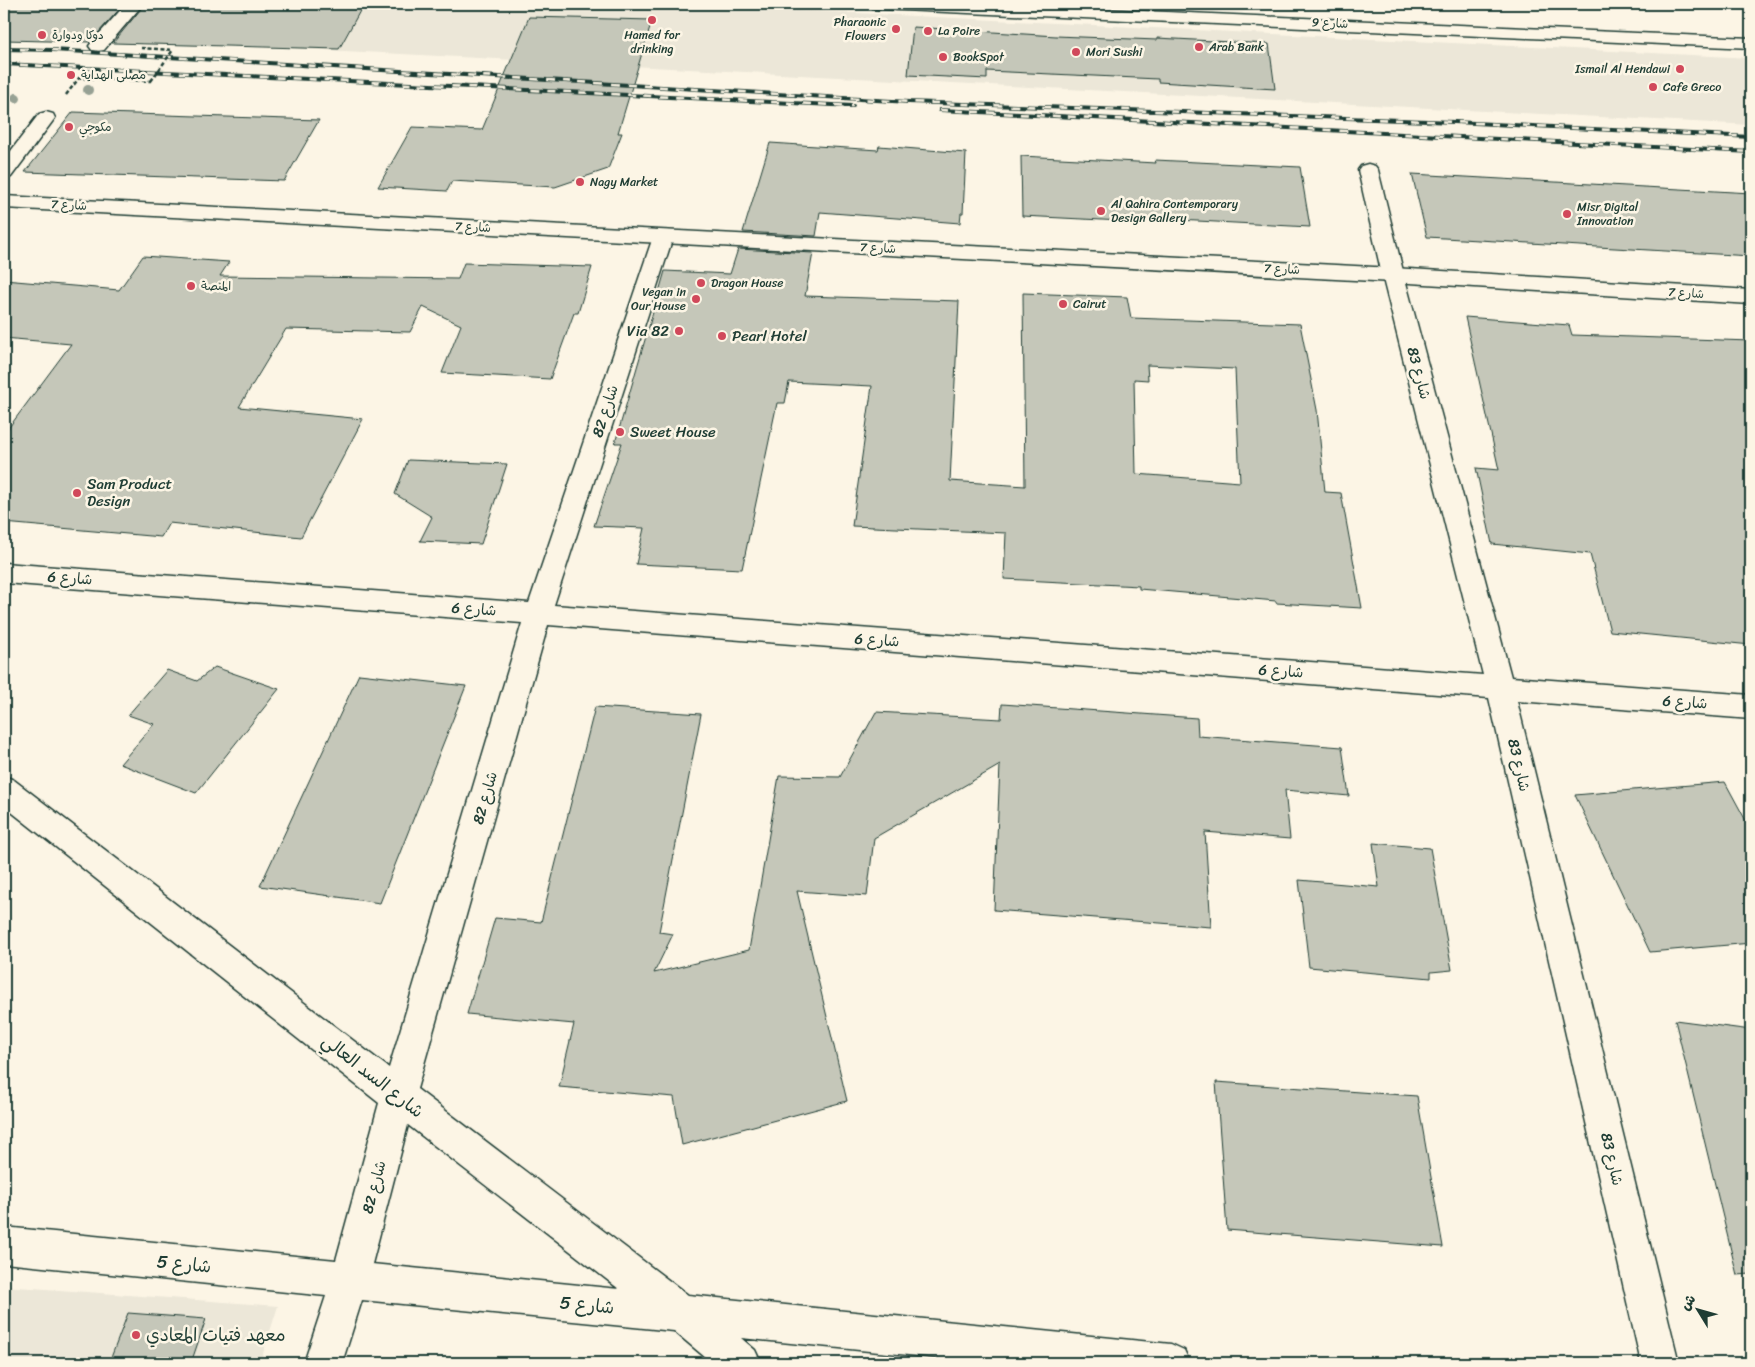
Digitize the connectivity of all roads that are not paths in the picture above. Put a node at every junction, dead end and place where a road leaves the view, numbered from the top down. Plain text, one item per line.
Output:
1 (135, 4) edge
2 (879, 4) edge
3 (1318, 4) edge
4 (1322, 22) junction
5 (1751, 43) edge
6 (98, 46) dead end
7 (46, 118) dead end
8 (1368, 170) dead end
9 (4, 173) edge
10 (4, 202) edge
11 (663, 237) junction
12 (1393, 275) junction
13 (1751, 297) edge
14 (4, 573) edge
15 (538, 614) junction
16 (1500, 688) junction
17 (1751, 707) edge
18 (4, 789) edge
19 (398, 1096) junction
20 (4, 1245) edge
21 (349, 1281) junction
22 (683, 1315) junction
23 (322, 1363) edge
24 (742, 1363) edge
25 (1171, 1363) edge
26 (1660, 1363) edge

1 - 6 street
2 - 4 street, شارع 9
3 - 4 street
4 - 5 street, شارع 9
7 - 9 street
8 - 12 street, شارع 83
10 - 11 street, شارع 7
11 - 12 street, شارع 7
11 - 15 street, شارع 82
12 - 13 street, شارع 7
12 - 16 street, شارع 83
14 - 15 street, شارع 6
15 - 16 street, شارع 6
15 - 19 street, شارع 82
16 - 17 street, شارع 6
16 - 26 street, شارع 83
18 - 19 street, شارع السد العالي
19 - 21 street, شارع 82
19 - 22 street, شارع السد العالي
20 - 21 street, شارع 5
21 - 22 street, شارع 5
21 - 23 street, شارع 82
22 - 24 street, شارع السد العالي
22 - 25 street, شارع 5

